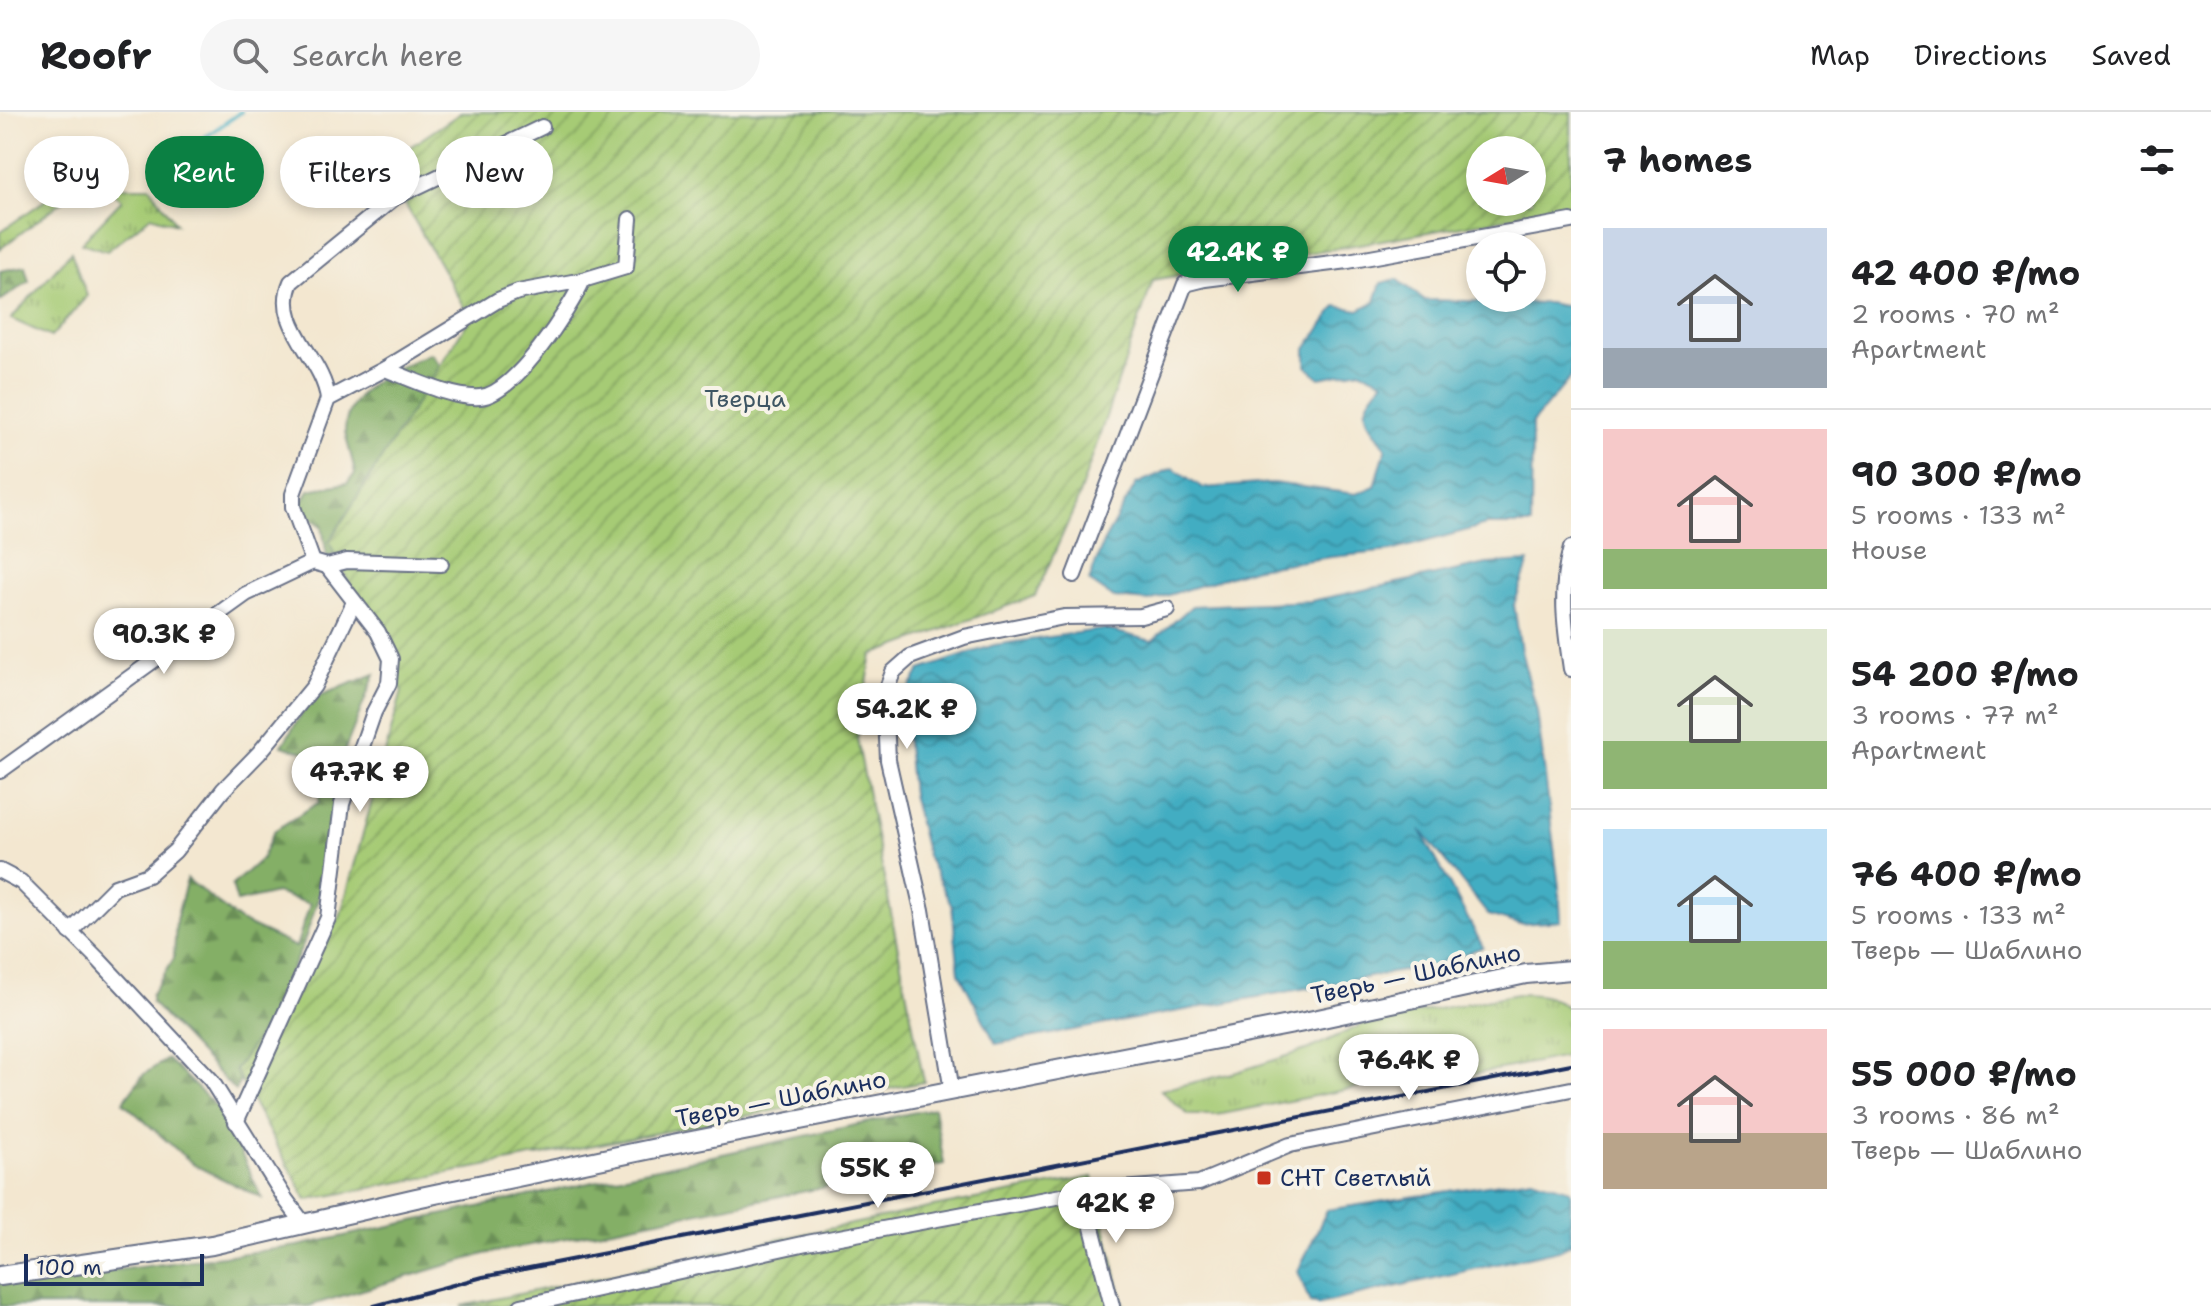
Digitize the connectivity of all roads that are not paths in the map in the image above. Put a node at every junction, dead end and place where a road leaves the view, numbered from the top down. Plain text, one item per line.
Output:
1 (542, 127) dead end
2 (630, 219) dead end
3 (1571, 221) edge
4 (583, 280) junction
5 (385, 369) junction
6 (328, 399) junction
7 (1571, 548) edge
8 (320, 564) junction
9 (441, 564) dead end
10 (1074, 575) dead end
11 (354, 602) junction
12 (1167, 609) dead end
13 (1571, 669) edge
14 (0, 771) edge
15 (0, 871) edge
16 (70, 932) junction
17 (1571, 970) edge
18 (1571, 1089) edge
19 (952, 1091) junction
20 (236, 1122) junction
21 (1083, 1192) junction
22 (304, 1224) junction
23 (0, 1276) edge
24 (521, 1306) edge
25 (1112, 1306) edge

1 - 6 street
2 - 4 street
3 - 10 street
4 - 5 street
4 - 5 street
5 - 6 street
6 - 8 street
7 - 13 street
8 - 9 street
8 - 11 street
8 - 14 street
11 - 16 street
11 - 20 street
12 - 19 street
15 - 16 street
16 - 20 street
17 - 19 street, Тверь — Шаблино
18 - 21 street
19 - 22 street, Тверь — Шаблино
20 - 22 street
21 - 24 street
21 - 25 street
22 - 23 street, Тверь — Шаблино

